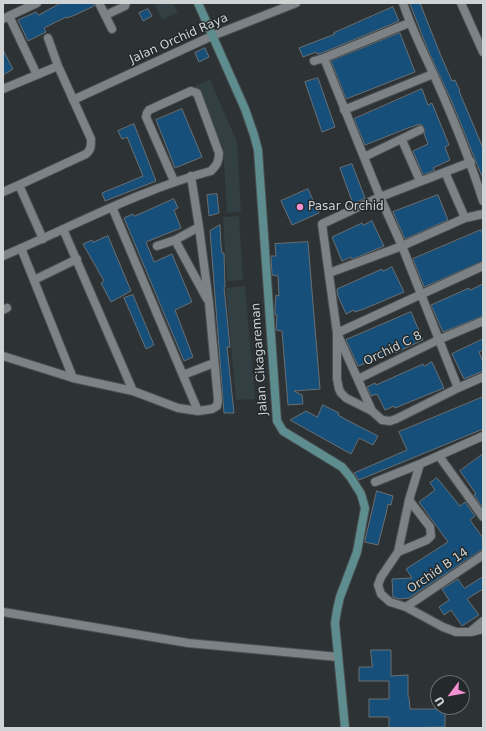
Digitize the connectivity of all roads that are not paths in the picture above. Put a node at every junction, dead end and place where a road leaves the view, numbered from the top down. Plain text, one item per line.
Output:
1 (35, 3) edge
2 (99, 3) edge
3 (126, 3) edge
4 (198, 3) edge
5 (296, 3) edge
6 (403, 3) edge
7 (461, 3) edge
8 (106, 15) junction
9 (6, 17) edge
10 (409, 23) junction
11 (112, 29) dead end
12 (212, 36) junction
13 (48, 38) dead end
14 (483, 52) edge
15 (324, 58) junction
16 (314, 61) dead end
17 (58, 66) junction
18 (433, 74) junction
19 (37, 75) junction
20 (3, 89) edge
21 (73, 100) junction
22 (344, 110) junction
23 (420, 130) dead end
24 (402, 140) junction
25 (364, 157) junction
26 (471, 162) junction
27 (445, 172) junction
28 (191, 176) junction
29 (174, 181) junction
30 (420, 181) junction
31 (19, 185) junction
32 (3, 192) edge
33 (380, 197) junction
34 (483, 200) edge
35 (112, 207) junction
36 (483, 214) edge
37 (465, 218) junction
38 (199, 227) junction
39 (63, 228) junction
40 (43, 239) junction
41 (174, 240) junction
42 (157, 246) dead end
43 (402, 246) junction
44 (21, 248) junction
45 (3, 256) edge
46 (77, 259) junction
47 (483, 266) edge
48 (329, 273) junction
49 (34, 280) junction
50 (420, 294) junction
51 (209, 303) junction
52 (483, 321) edge
53 (337, 333) junction
54 (438, 340) junction
55 (4, 355) edge
56 (214, 363) junction
57 (183, 375) junction
58 (483, 377) edge
59 (73, 378) junction
60 (358, 379) junction
61 (458, 388) junction
62 (133, 391) junction
63 (198, 411) junction
64 (372, 411) junction
65 (483, 436) edge
66 (439, 456) junction
67 (420, 464) junction
68 (375, 482) dead end
69 (409, 500) junction
70 (483, 517) edge
71 (398, 552) junction
72 (483, 555) edge
73 (406, 608) junction
74 (3, 612) edge
75 (483, 621) edge
76 (483, 629) edge
77 (471, 632) junction
78 (338, 657) junction
79 (345, 728) edge

1 - 9 street
2 - 8 street
3 - 8 street
4 - 12 street, Jalan Cikagareman
5 - 12 street, Jalan Orchid Raya
6 - 10 street
7 - 14 street
8 - 11 street
9 - 19 street
10 - 15 street
10 - 18 street
12 - 21 street, Jalan Orchid Raya
12 - 78 street, Jalan Cikagareman
13 - 17 street
15 - 16 street
15 - 22 street
17 - 19 street
17 - 21 street
18 - 22 street
18 - 26 street
19 - 20 street
21 - 31 street
22 - 25 street
23 - 24 street
24 - 25 street
24 - 30 street
25 - 33 street
26 - 27 street
26 - 34 street
27 - 30 street
27 - 37 street
28 - 29 street
28 - 29 street
28 - 38 street
29 - 35 street
30 - 33 street
31 - 32 street
31 - 40 street
33 - 43 street
33 - 48 street
35 - 39 street
35 - 57 street
36 - 37 street
37 - 43 street
38 - 41 street
38 - 51 street
39 - 40 street
39 - 46 street
40 - 44 street
41 - 42 street
41 - 51 street
43 - 48 street
43 - 50 street
44 - 45 street
44 - 49 street
46 - 49 street
46 - 62 street
47 - 50 street
48 - 53 street
49 - 59 street
50 - 53 street
50 - 54 street
51 - 56 street
52 - 54 street, Orchid C 8
53 - 60 street
53 - 64 street
54 - 60 street, Orchid C 8
54 - 61 street
55 - 59 street
56 - 57 street
56 - 63 street
57 - 63 street
58 - 61 street
59 - 62 street
60 - 64 street
61 - 64 street
62 - 63 street
65 - 66 street
66 - 67 street
66 - 70 street
67 - 68 street
67 - 69 street
69 - 71 street
69 - 71 street
71 - 73 street
72 - 73 street, Orchid B 14
73 - 77 street
74 - 78 street
75 - 77 street
76 - 77 street
78 - 79 street, Jalan Cikagareman

